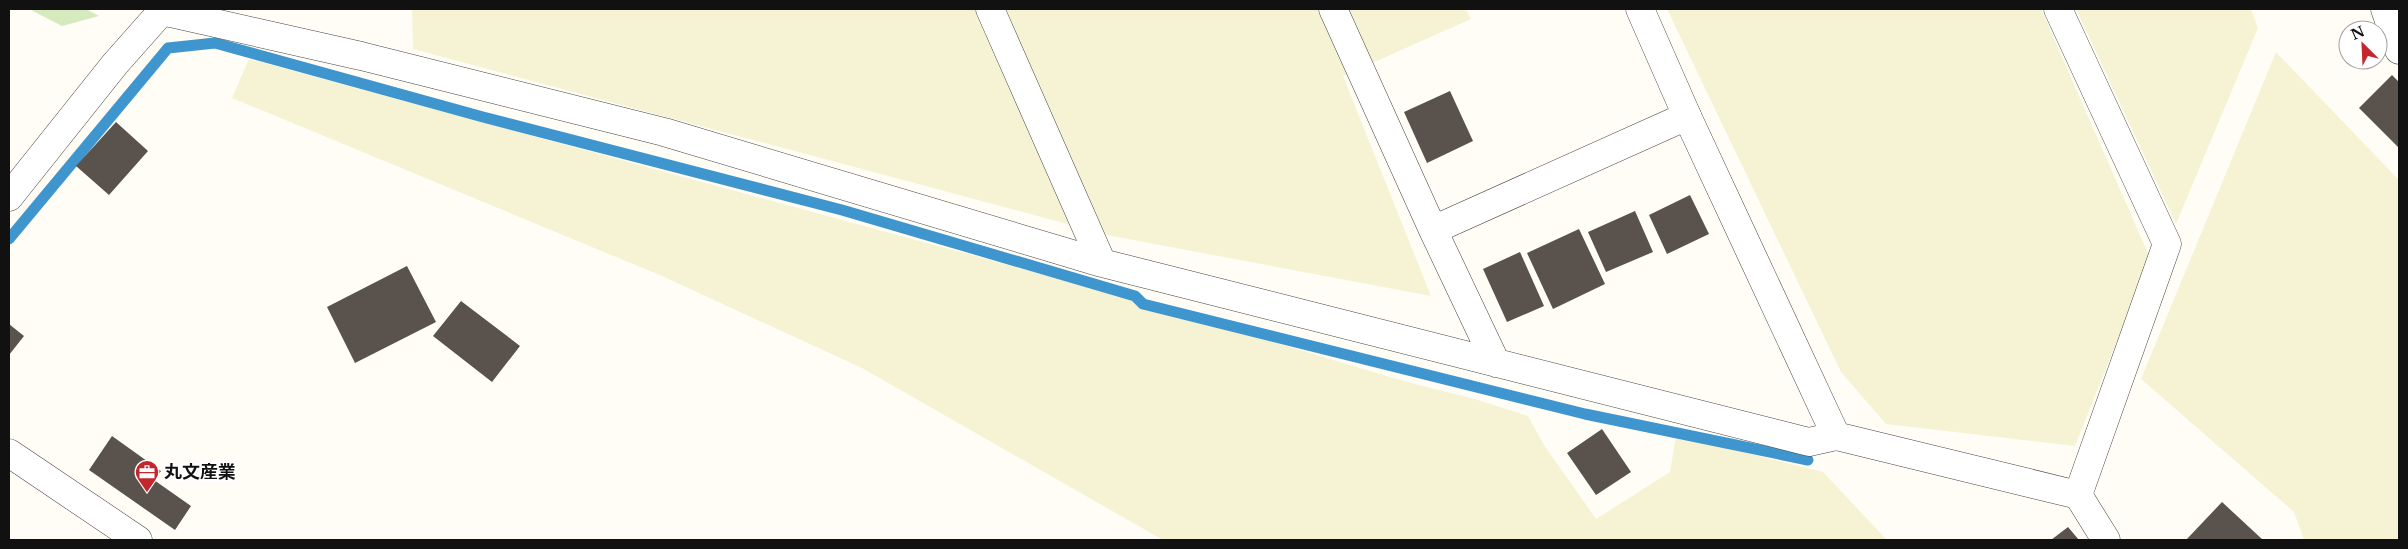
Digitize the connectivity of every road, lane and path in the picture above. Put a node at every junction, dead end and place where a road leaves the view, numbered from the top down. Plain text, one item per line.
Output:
1 (990, 9) edge
2 (1333, 9) edge
3 (1640, 9) edge
4 (2058, 9) edge
5 (2385, 9) edge
6 (161, 10) edge
7 (2399, 50) edge
8 (1687, 116) junction
9 (9, 197) edge
10 (1433, 230) junction
11 (1102, 263) junction
12 (1496, 363) junction
13 (1836, 436) junction
14 (9, 453) edge
15 (2078, 494) junction
16 (138, 540) edge
17 (2106, 540) edge

1 - 11 street
2 - 10 street
3 - 8 street
4 - 15 street
5 - 7 street
6 - 9 street
6 - 11 street
8 - 10 street
8 - 13 street
10 - 12 street
11 - 12 street
12 - 13 street
13 - 15 street
14 - 16 street
15 - 17 street

